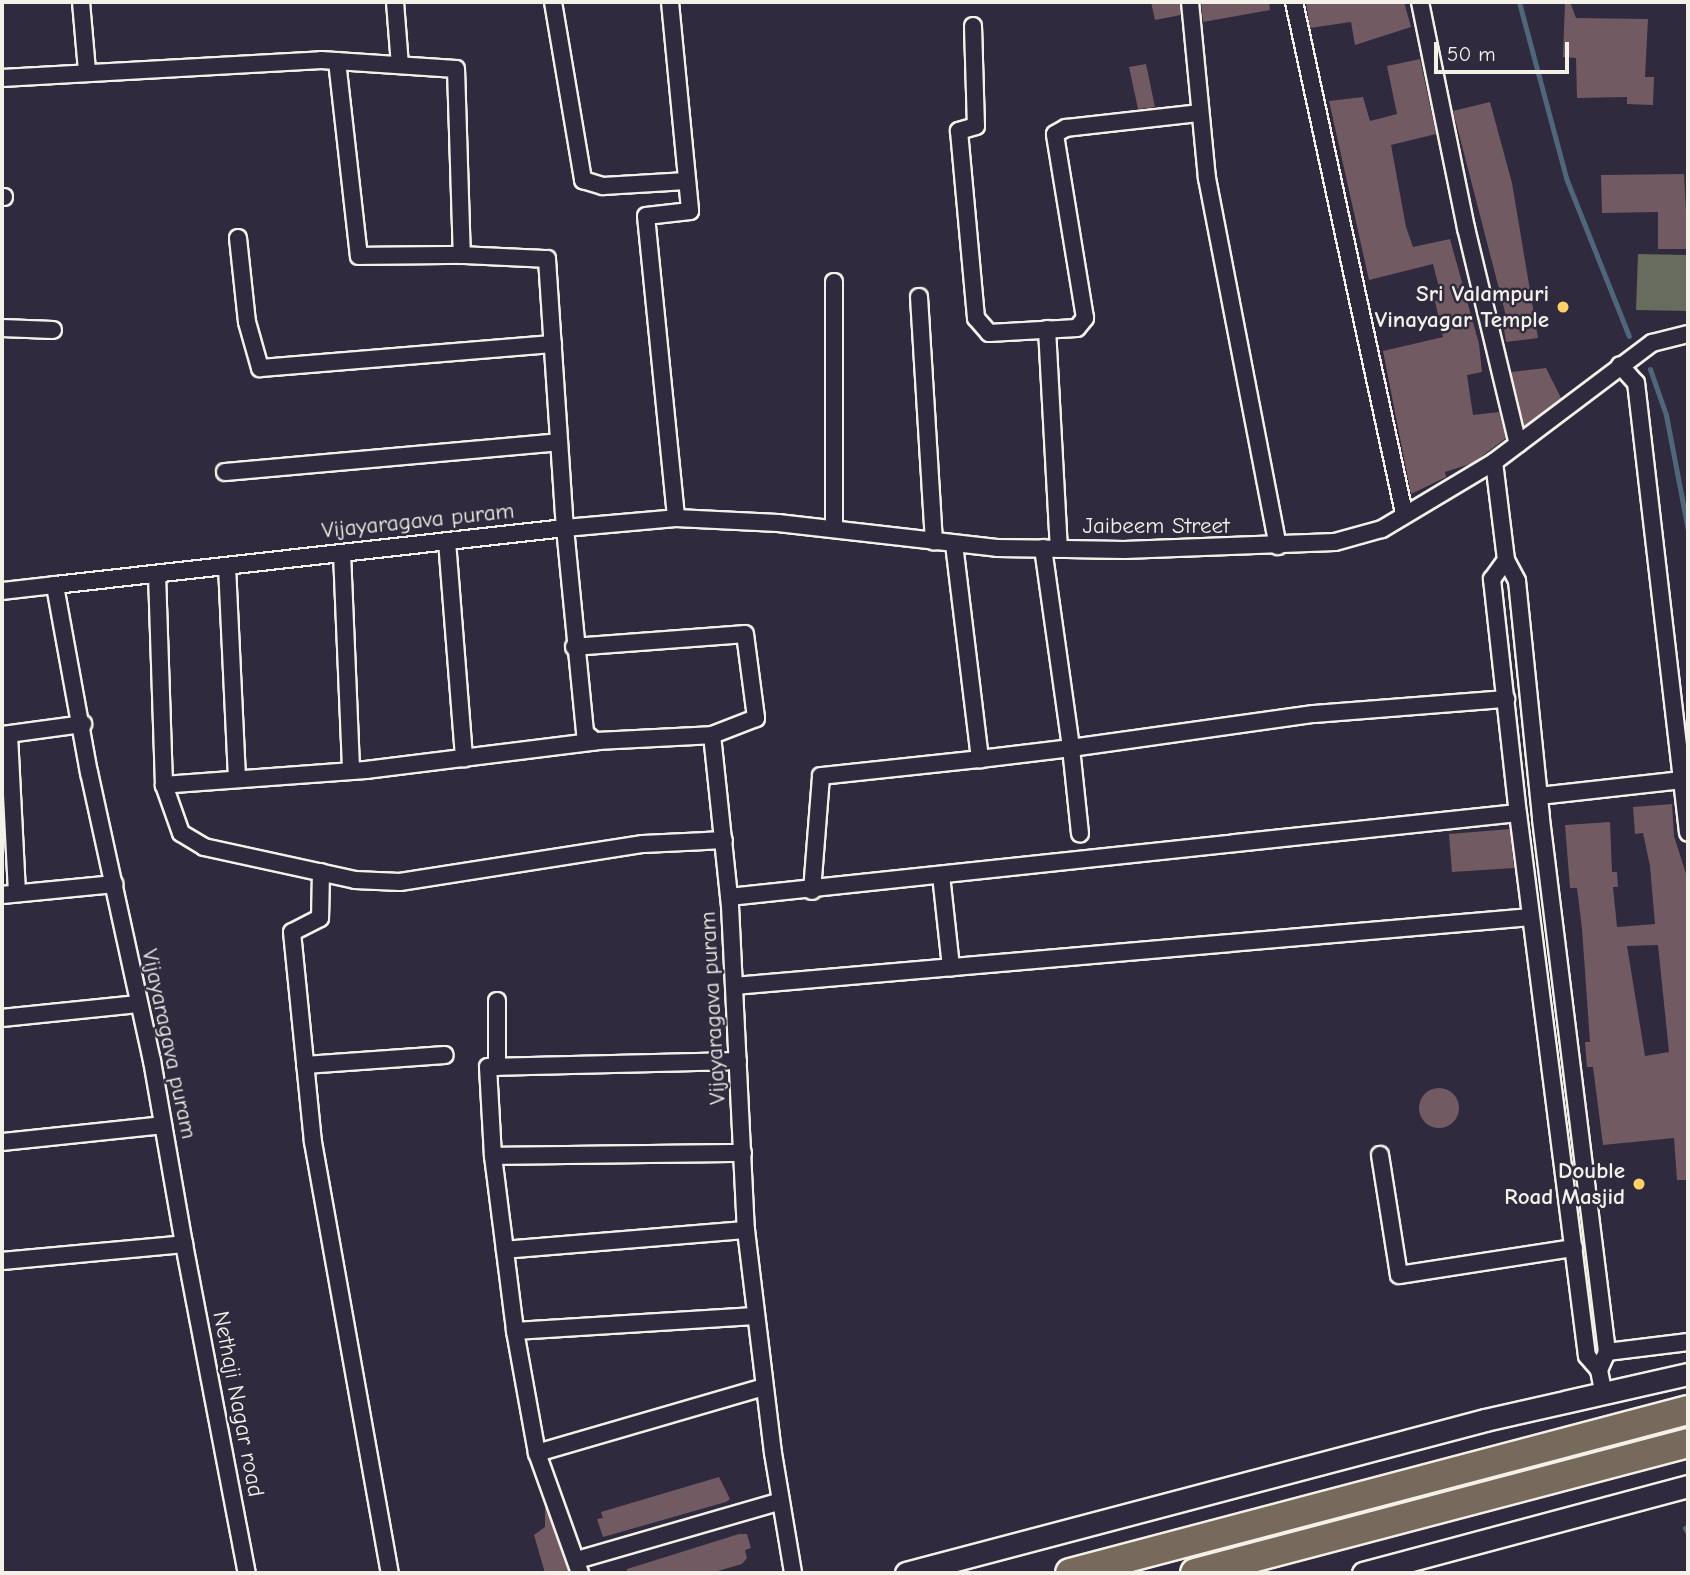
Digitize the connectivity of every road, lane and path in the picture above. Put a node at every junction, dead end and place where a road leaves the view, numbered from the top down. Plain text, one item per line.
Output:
1 (81, 2) edge
2 (395, 2) edge
3 (553, 2) edge
4 (670, 2) edge
5 (1190, 2) edge
6 (1294, 2) edge
7 (1420, 2) edge
8 (973, 26) dead end
9 (337, 61) junction
10 (400, 65) junction
11 (87, 71) junction
12 (2, 78) edge
13 (1199, 113) junction
14 (687, 181) junction
15 (238, 238) dead end
16 (462, 255) junction
17 (834, 282) dead end
18 (919, 296) dead end
19 (2, 328) edge
20 (53, 330) dead end
21 (1047, 330) junction
22 (1688, 334) edge
23 (553, 344) junction
24 (1626, 362) junction
25 (559, 442) junction
26 (1518, 444) junction
27 (1494, 462) junction
28 (225, 471) dead end
29 (1404, 513) junction
30 (676, 518) junction
31 (565, 528) junction
32 (834, 529) junction
33 (447, 541) junction
34 (934, 542) junction
35 (954, 544) junction
36 (1278, 546) junction
37 (1051, 549) junction
38 (342, 553) junction
39 (1506, 560) junction
40 (227, 566) junction
41 (157, 574) junction
42 (55, 585) junction
43 (2, 591) edge
44 (574, 647) junction
45 (1506, 699) junction
46 (83, 724) junction
47 (5, 735) edge
48 (712, 735) junction
49 (598, 741) junction
50 (1071, 748) junction
51 (464, 758) junction
52 (980, 759) junction
53 (351, 771) junction
54 (237, 779) junction
55 (1682, 780) junction
56 (164, 785) junction
57 (1539, 796) junction
58 (1518, 813) junction
59 (1688, 833) edge
60 (1080, 834) dead end
61 (724, 840) junction
62 (321, 872) junction
63 (941, 875) junction
64 (114, 884) junction
65 (813, 891) junction
66 (9, 894) edge
67 (729, 897) junction
68 (1531, 917) junction
69 (951, 967) junction
70 (734, 986) junction
71 (497, 1001) dead end
72 (137, 1004) junction
73 (2, 1018) edge
74 (445, 1055) dead end
75 (738, 1061) junction
76 (305, 1065) junction
77 (497, 1067) junction
78 (163, 1125) junction
79 (2, 1142) edge
80 (743, 1153) junction
81 (1380, 1155) dead end
82 (493, 1156) junction
83 (746, 1230) junction
84 (184, 1244) junction
85 (1574, 1248) junction
86 (505, 1250) junction
87 (2, 1261) edge
88 (755, 1316) junction
89 (516, 1331) junction
90 (1688, 1342) edge
91 (1607, 1352) junction
92 (1599, 1370) junction
93 (1688, 1374) edge
94 (764, 1387) junction
95 (1604, 1395) junction
96 (1688, 1410) edge
97 (1688, 1443) edge
98 (537, 1453) junction
99 (1688, 1486) edge
100 (781, 1501) junction
101 (578, 1566) edge
102 (247, 1573) edge
103 (390, 1573) edge
104 (793, 1573) edge
105 (906, 1573) edge
106 (1070, 1573) edge
107 (1195, 1573) edge
108 (1363, 1573) edge

1 - 11 street
2 - 10 street
3 - 14 street
4 - 14 street
5 - 13 street
6 - 29 street
7 - 26 street
8 - 21 street
9 - 10 street
9 - 11 street
9 - 16 street
10 - 16 street
11 - 12 street
13 - 21 street
13 - 36 street
14 - 30 street
15 - 23 street
16 - 23 street
17 - 32 street
18 - 34 street
19 - 20 street
21 - 37 street
22 - 24 street, Jaibeem Street
23 - 25 street
24 - 26 street, Jaibeem Street
24 - 55 street
25 - 28 street
25 - 31 street
26 - 27 street, Jaibeem Street
27 - 29 street, Jaibeem Street
27 - 39 street
29 - 36 street, Jaibeem Street
30 - 31 street, Jaibeem Street
30 - 32 street, Jaibeem Street
31 - 33 street, Vijayaragava puram
31 - 44 street
32 - 34 street, Jaibeem Street
33 - 38 street, Vijayaragava puram
33 - 51 street
34 - 35 street, Jaibeem Street
35 - 37 street, Jaibeem Street
35 - 52 street
36 - 37 street, Jaibeem Street
37 - 50 street
38 - 40 street, Vijayaragava puram
38 - 53 street
39 - 45 street
39 - 57 street
40 - 41 street, Vijayaragava puram
40 - 54 street
41 - 42 street, Vijayaragava puram
41 - 56 street
42 - 43 street
42 - 46 street, Vijayaragava puram
44 - 48 street
44 - 49 street
45 - 50 street
45 - 58 street
46 - 47 street
46 - 64 street, Vijayaragava puram
47 - 66 street
48 - 49 street
48 - 61 street, Vijayaragava puram
49 - 51 street
50 - 52 street
50 - 60 street
51 - 53 street
52 - 65 street
53 - 54 street
54 - 56 street
55 - 57 street
55 - 59 street
56 - 62 street
57 - 91 street
58 - 63 street
58 - 68 street
61 - 62 street
61 - 67 street, Vijayaragava puram
62 - 76 street
63 - 65 street
63 - 69 street
64 - 66 street
64 - 72 street, Vijayaragava puram
65 - 67 street
67 - 70 street, Vijayaragava puram
68 - 69 street
68 - 85 street
69 - 70 street
70 - 75 street, Vijayaragava puram
71 - 77 street
72 - 73 street
72 - 78 street, Vijayaragava puram
74 - 76 street
75 - 77 street
75 - 80 street, Vijayaragava puram
76 - 103 street
77 - 82 street
78 - 79 street
78 - 84 street, Vijayaragava puram
80 - 82 street
80 - 83 street, Vijayaragava puram
81 - 85 street
82 - 86 street
83 - 86 street
83 - 88 street, Vijayaragava puram
84 - 87 street
84 - 102 street, Nethaji Nagar road
85 - 92 street
86 - 89 street
88 - 89 street
88 - 94 street, Vijayaragava puram
89 - 98 street
90 - 91 street
91 - 92 street
92 - 95 street
93 - 95 main road
94 - 98 street
94 - 100 street, Vijayaragava puram
95 - 105 main road
96 - 106 highway
97 - 107 highway
98 - 101 street
99 - 108 main road
100 - 101 street
100 - 104 street, Vijayaragava puram

